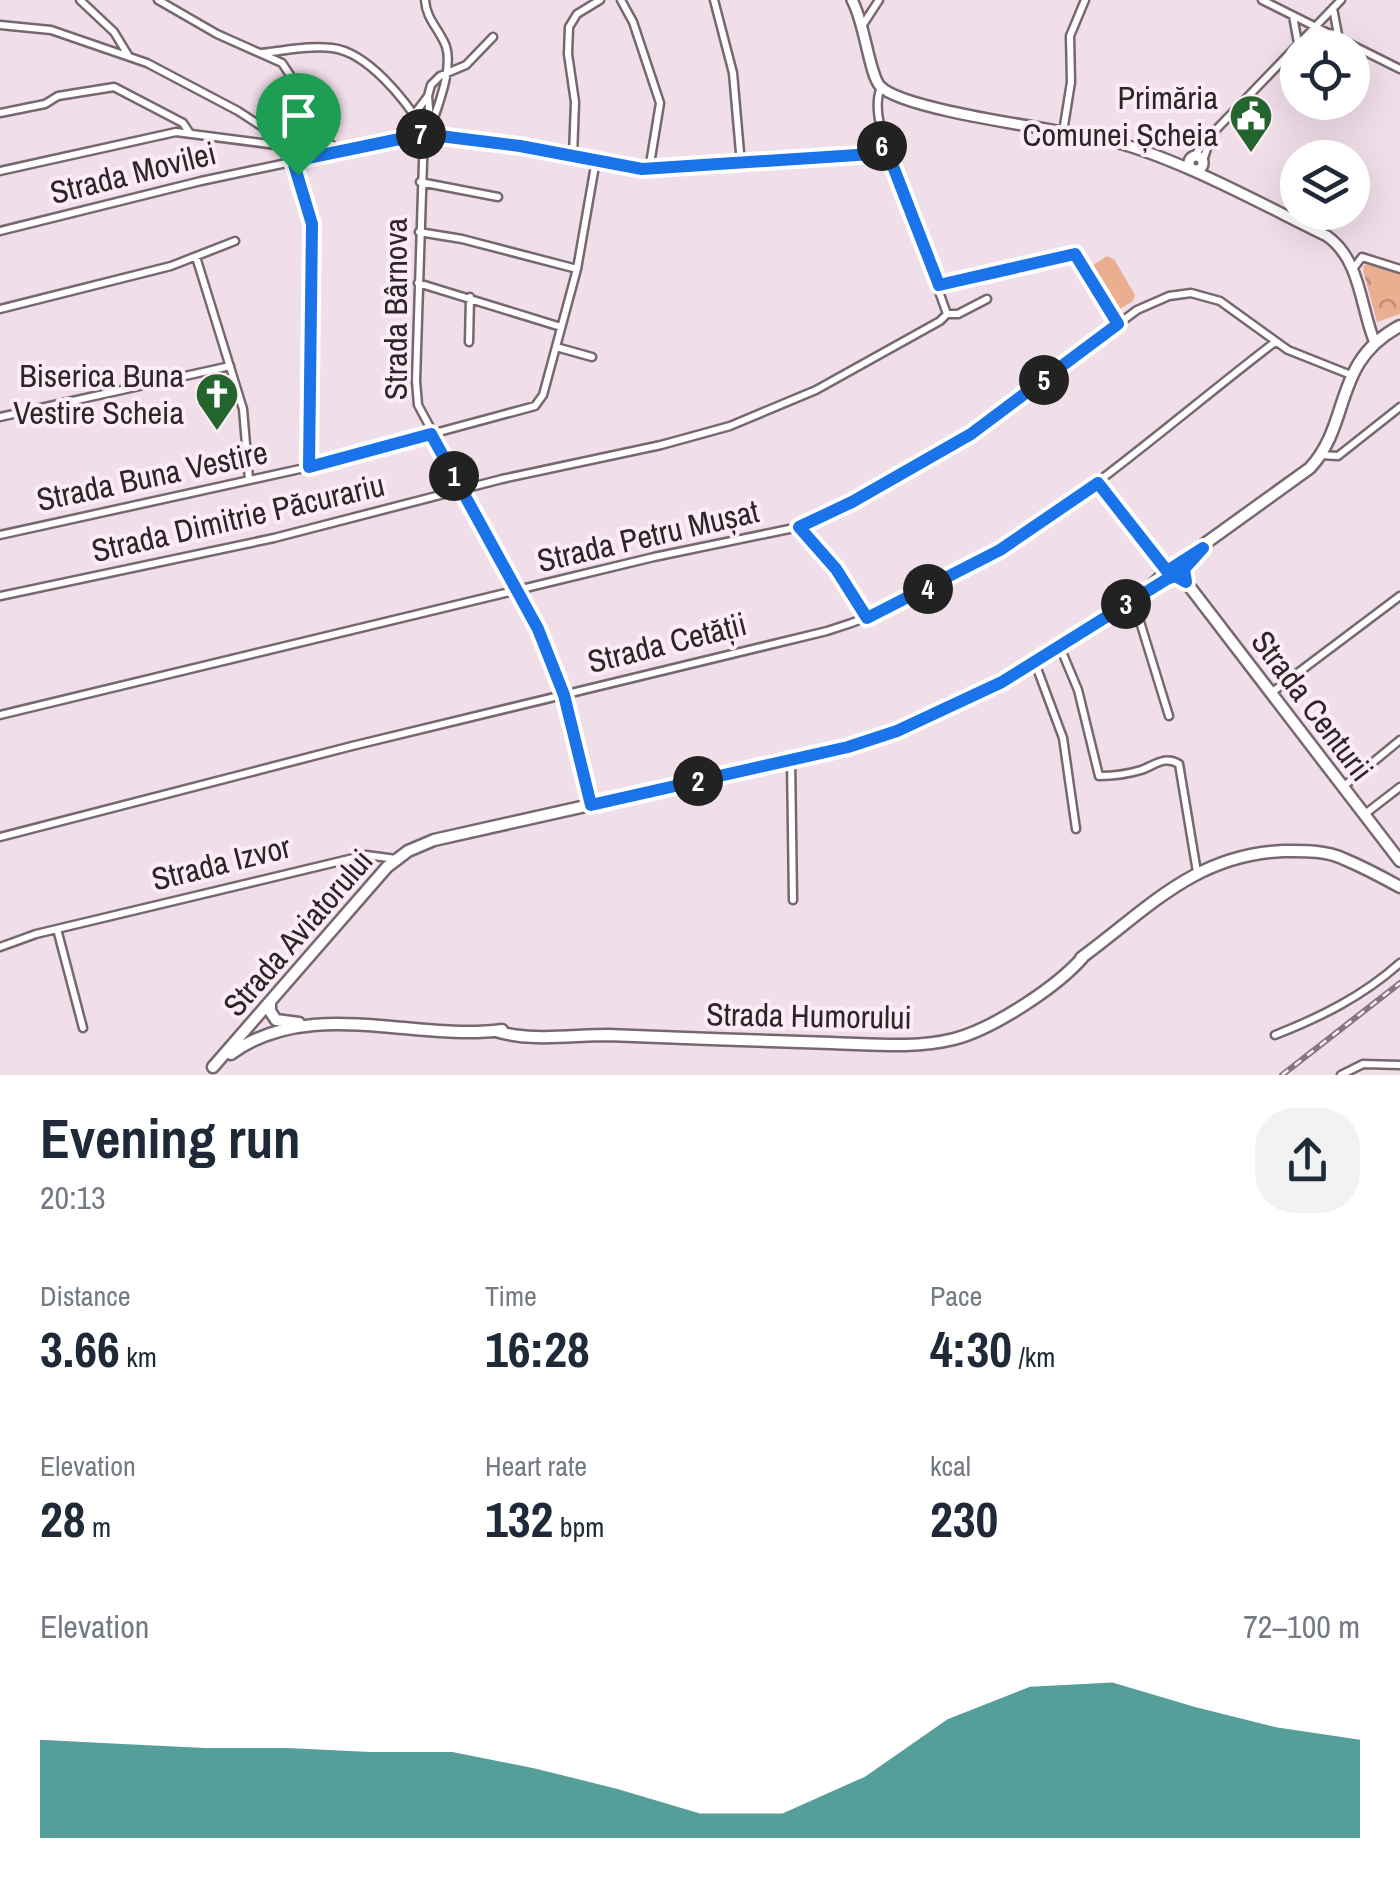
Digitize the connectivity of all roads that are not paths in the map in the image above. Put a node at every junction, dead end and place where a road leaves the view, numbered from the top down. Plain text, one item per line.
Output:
1 (80, 0) edge
2 (158, 0) edge
3 (425, 0) edge
4 (600, 0) edge
5 (621, 0) edge
6 (714, 0) edge
7 (852, 0) edge
8 (879, 0) edge
9 (1086, 0) edge
10 (1262, 0) edge
11 (1341, 0) edge
12 (1333, 8) junction
13 (1293, 15) junction
14 (864, 23) junction
15 (0, 25) edge
16 (1316, 26) junction
17 (1297, 30) edge
18 (1312, 30) edge
19 (1325, 30) edge
20 (1335, 30) edge
21 (493, 37) dead end
22 (261, 53) junction
23 (1370, 53) edge
24 (128, 56) junction
25 (1280, 64) edge
26 (1400, 68) edge
27 (445, 74) junction
28 (881, 88) junction
29 (428, 96) junction
30 (290, 106) junction
31 (0, 113) edge
32 (411, 114) junction
33 (432, 124) junction
34 (189, 132) junction
35 (1063, 132) junction
36 (428, 134) junction
37 (396, 139) junction
38 (884, 143) junction
39 (280, 146) junction
40 (338, 151) junction
41 (329, 152) junction
42 (573, 156) junction
43 (596, 160) junction
44 (293, 161) junction
45 (741, 164) junction
46 (1196, 164) junction
47 (649, 170) junction
48 (0, 171) edge
49 (420, 182) junction
50 (498, 196) dead end
51 (0, 231) edge
52 (419, 232) junction
53 (235, 241) dead end
54 (196, 258) junction
55 (576, 269) junction
56 (1400, 269) edge
57 (1353, 270) junction
58 (418, 282) junction
59 (939, 285) junction
60 (470, 297) junction
61 (987, 300) dead end
62 (0, 309) edge
63 (947, 314) junction
64 (1118, 324) junction
65 (1400, 326) edge
66 (561, 327) junction
67 (469, 342) dead end
68 (1275, 342) junction
69 (1375, 343) junction
70 (556, 347) junction
71 (592, 357) dead end
72 (230, 366) junction
73 (1350, 375) junction
74 (1400, 407) edge
75 (0, 418) edge
76 (431, 434) junction
77 (1320, 455) junction
78 (309, 467) junction
79 (249, 480) junction
80 (1098, 483) junction
81 (462, 490) junction
82 (799, 527) junction
83 (0, 535) edge
84 (1203, 548) junction
85 (1167, 571) junction
86 (1186, 582) junction
87 (1146, 591) junction
88 (518, 592) junction
89 (0, 596) edge
90 (1400, 596) edge
91 (1133, 599) junction
92 (867, 618) junction
93 (1060, 646) junction
94 (1035, 663) junction
95 (1271, 692) junction
96 (564, 695) junction
97 (0, 714) edge
98 (1170, 716) dead end
99 (1400, 740) edge
100 (792, 759) junction
101 (1400, 786) edge
102 (1343, 787) junction
103 (591, 805) junction
104 (1364, 814) junction
105 (1076, 828) dead end
106 (0, 837) edge
107 (1397, 857) edge
108 (396, 859) junction
109 (1372, 871) junction
110 (1196, 872) junction
111 (1400, 886) edge
112 (793, 900) dead end
113 (58, 929) junction
114 (0, 947) edge
115 (1400, 963) edge
116 (270, 1002) junction
117 (318, 1024) junction
118 (83, 1028) dead end
119 (1275, 1035) dead end
120 (1400, 1065) edge
121 (209, 1071) edge
122 (1346, 1073) edge

1 - 24 street
2 - 22 street
3 - 27 street
4 - 42 street
5 - 47 street
6 - 45 street
7 - 14 main road
8 - 14 street
9 - 35 street
10 - 13 street
11 - 12 street
12 - 16 street
12 - 20 street
13 - 16 street
13 - 17 street
14 - 28 main road
15 - 24 street
16 - 18 street
16 - 19 street
21 - 27 street
22 - 30 street
22 - 32 street
23 - 26 street
24 - 39 street
25 - 46 street
27 - 29 street
27 - 33 street
28 - 35 main road
28 - 38 street
29 - 32 street
29 - 33 street
30 - 39 street
30 - 40 street
31 - 34 street
32 - 36 street
32 - 37 street
33 - 36 street, Strada Bârnova
34 - 39 street
34 - 48 street
35 - 46 main road
36 - 37 street, Strada Movilei
36 - 42 street, Strada Movilei
36 - 49 street, Strada Bârnova
37 - 40 street, Strada Movilei
38 - 45 street, Strada Movilei
38 - 59 street
39 - 41 street
40 - 41 street, Strada Movilei
41 - 44 street, Strada Movilei
42 - 43 street, Strada Movilei
43 - 47 street, Strada Movilei
43 - 55 street
44 - 51 street, Strada Movilei
44 - 78 street
45 - 47 street, Strada Movilei
46 - 57 main road
49 - 50 street
49 - 52 street, Strada Bârnova
52 - 55 street
52 - 58 street, Strada Bârnova
53 - 54 street
54 - 62 street
54 - 72 street
55 - 66 street
56 - 57 street
57 - 69 main road
58 - 60 street
58 - 76 street, Strada Bârnova
59 - 63 street
59 - 64 street
60 - 66 street
60 - 67 street
61 - 63 street, Strada Dimitrie Păcurariu
63 - 81 street, Strada Dimitrie Păcurariu
64 - 68 street, Strada Petru Mușat
64 - 82 street, Strada Petru Mușat
65 - 69 main road
66 - 70 street
68 - 73 street, Strada Petru Mușat
68 - 80 street, Strada Cetății
69 - 73 main road
70 - 71 street
70 - 76 street, Strada Buna Vestire
72 - 75 street
72 - 79 street
73 - 77 main road
74 - 77 street
76 - 78 street, Strada Buna Vestire
76 - 81 street, Strada Bârnova
77 - 84 main road, Strada Aviatorului
78 - 79 street, Strada Buna Vestire
79 - 83 street, Strada Buna Vestire
80 - 85 street
80 - 92 street, Strada Cetății
81 - 88 street, Strada Bârnova
81 - 89 street, Strada Dimitrie Păcurariu
82 - 88 street, Strada Petru Mușat
82 - 92 street
84 - 85 main road, Strada Aviatorului
84 - 86 main road
85 - 87 main road, Strada Aviatorului
86 - 87 main road
86 - 95 main road, Strada Centurii
87 - 91 main road, Strada Aviatorului
88 - 96 street, Strada Bârnova
88 - 97 street, Strada Petru Mușat
90 - 95 street
91 - 93 main road, Strada Aviatorului
91 - 98 street
92 - 96 street, Strada Cetății
93 - 94 main road, Strada Aviatorului
93 - 110 street
94 - 100 main road, Strada Aviatorului
94 - 105 street
95 - 102 main road, Strada Centurii
96 - 103 street, Strada Bârnova
96 - 106 street, Strada Cetății
99 - 102 street
100 - 103 main road, Strada Aviatorului
100 - 112 street
101 - 104 street
102 - 104 main road, Strada Centurii
103 - 108 main road, Strada Aviatorului
104 - 107 main road, Strada Centurii
107 - 109 main road
108 - 113 street, Strada Izvor
108 - 116 main road, Strada Aviatorului
109 - 110 main road, Strada Humorului
109 - 111 main road, Strada Humorului
110 - 117 main road, Strada Humorului
113 - 114 street, Strada Izvor
113 - 118 street
115 - 119 street
116 - 117 main road
116 - 121 main road, Strada Aviatorului
117 - 121 main road, Strada Humorului
120 - 122 street

